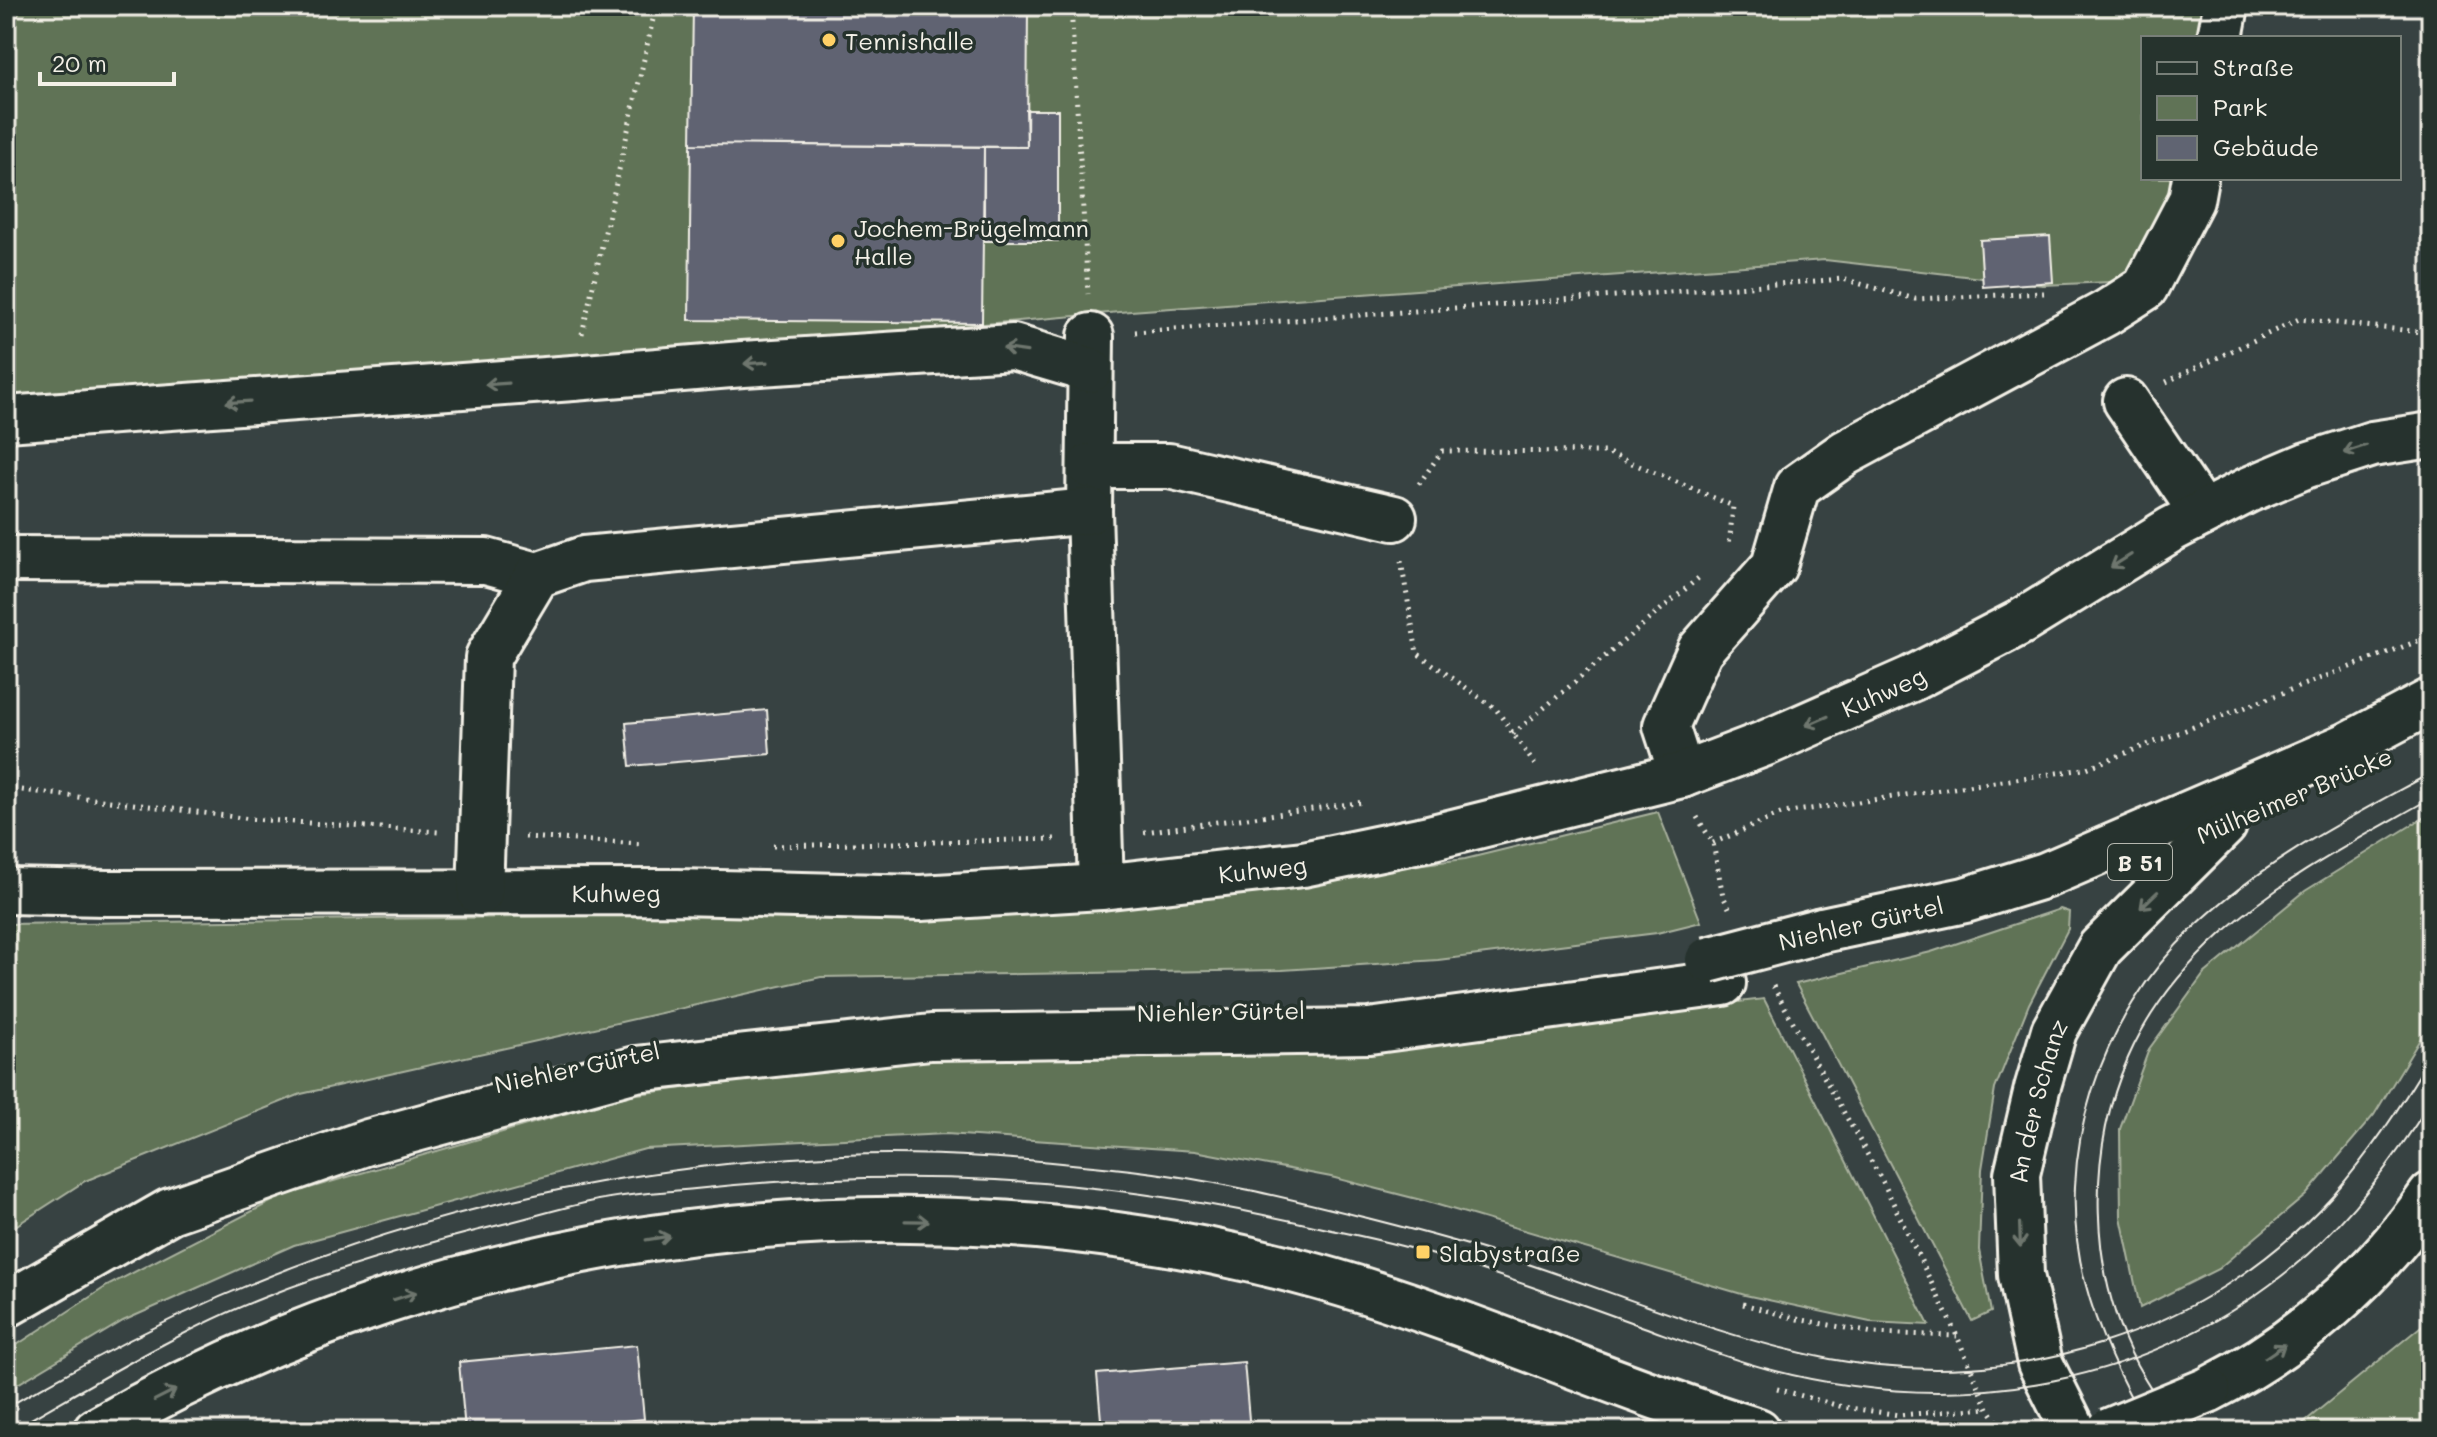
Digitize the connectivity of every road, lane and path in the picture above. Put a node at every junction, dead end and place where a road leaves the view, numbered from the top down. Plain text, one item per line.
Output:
1 (656, 6) edge
2 (1071, 6) edge
3 (2226, 6) edge
4 (2220, 36) edge
5 (2195, 180) edge
6 (2055, 293) dead end
7 (2431, 333) edge
8 (1090, 353) junction
9 (573, 378) junction
10 (2126, 401) joint
11 (6, 419) edge
12 (2431, 435) edge
13 (1090, 466) junction
14 (1089, 511) junction
15 (2202, 513) junction
16 (1394, 518) junction
17 (1729, 553) dead end
18 (6, 559) edge
19 (1705, 573) dead end
20 (537, 575) junction
21 (2431, 636) edge
22 (2431, 701) edge
23 (2431, 729) edge
24 (1513, 734) junction
25 (1525, 773) dead end
26 (1682, 775) junction
27 (6, 788) edge
28 (1378, 800) dead end
29 (2224, 825) junction
30 (482, 835) junction
31 (1098, 838) junction
32 (650, 844) dead end
33 (773, 846) dead end
34 (1101, 887) junction
35 (6, 891) edge
36 (480, 893) junction
37 (1730, 909) dead end
38 (1835, 957) joint
39 (1716, 971) junction
40 (1769, 978) dead end
41 (2431, 1195) edge
42 (6, 1279) edge
43 (1743, 1304) dead end
44 (6, 1305) edge
45 (1957, 1336) junction
46 (1769, 1387) dead end
47 (1988, 1408) junction
48 (96, 1431) edge
49 (1758, 1431) edge
50 (2004, 1431) edge
51 (2074, 1431) edge
52 (2109, 1431) edge

1 - 9 path
2 - 8 path
3 - 4 main road
5 - 26 main road
6 - 8 path
7 - 10 path
8 -> 9 main road
8 - 13 main road
9 -> 11 main road
10 - 15 main road
12 -> 15 main road, Kuhweg
13 - 14 main road
13 - 16 main road
14 - 20 main road
14 - 31 main road
15 -> 26 main road, Kuhweg
16 - 17 path
16 - 24 path
18 - 20 main road
19 - 24 path
20 - 30 main road
21 - 37 path
22 - 39 main road, Niehler Gürtel, bridge
23 - 29 main road, Mülheimer Brücke / B 51
24 - 25 path
26 - 34 main road, Kuhweg
27 - 30 path
28 - 31 path
29 - 38 main road, Mülheimer Brücke / B 51
29 -> 51 main road, An der Schanz / B 51
30 - 32 path
30 - 36 main road
31 - 33 path
31 - 34 main road
34 - 36 main road, Kuhweg
35 - 36 main road, Kuhweg
38 - 39 main road, Niehler Gürtel
39 - 42 main road, Niehler Gürtel
39 - 44 main road, Niehler Gürtel
40 - 45 path
52 -> 41 main road, bridge
43 - 45 path
45 - 47 path
46 - 47 path
47 - 50 path
48 -> 49 main road

